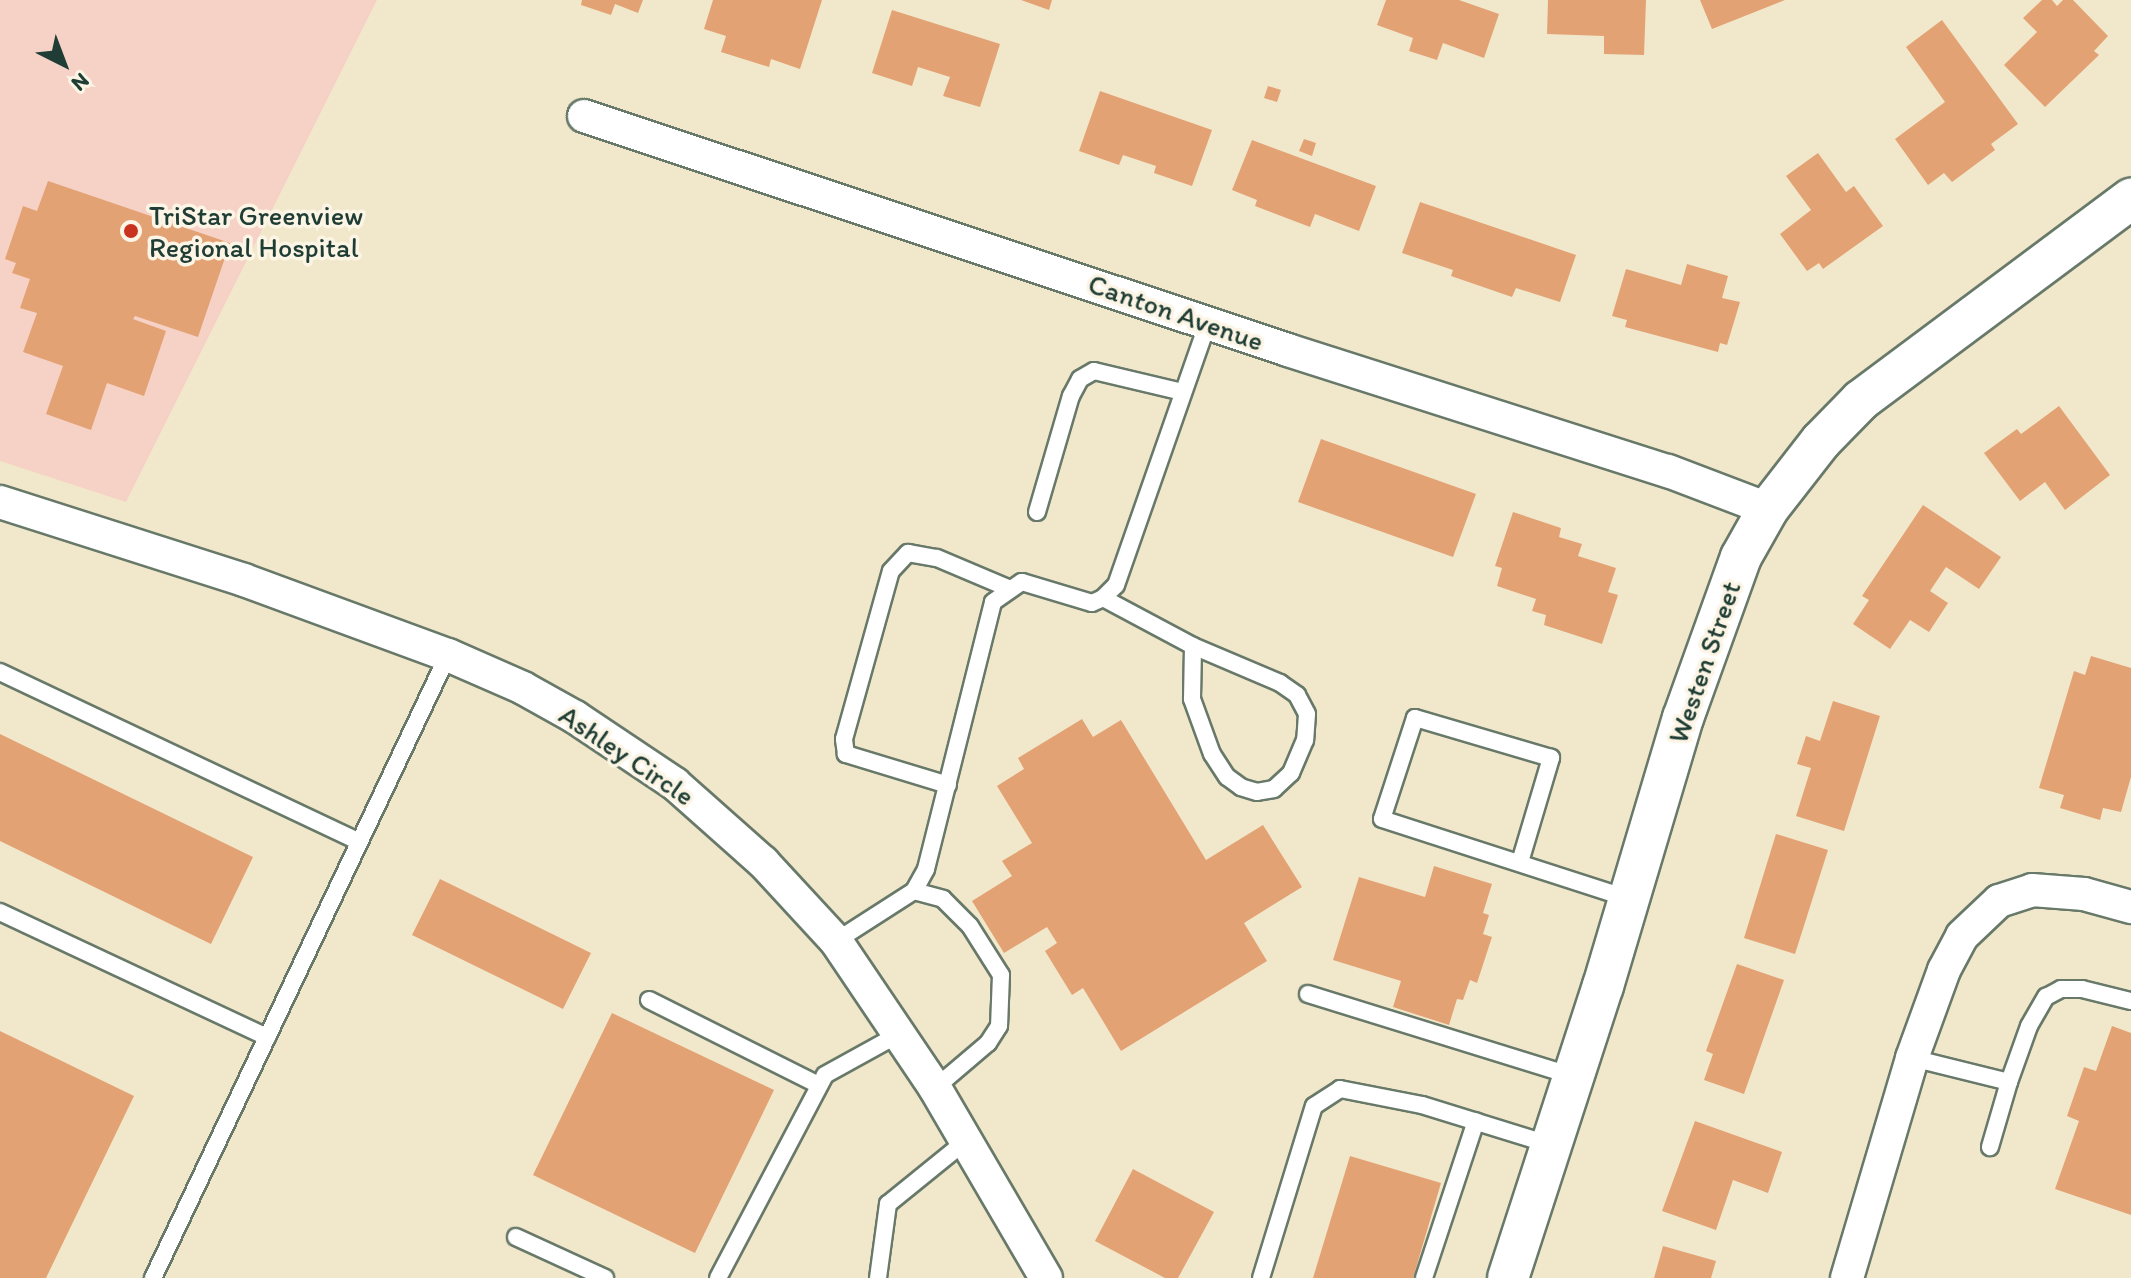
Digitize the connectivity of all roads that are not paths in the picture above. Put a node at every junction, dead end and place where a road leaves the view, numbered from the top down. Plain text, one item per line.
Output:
1 (584, 116) dead end
2 (2131, 199) edge
3 (1208, 323) junction
4 (1183, 392) junction
5 (0, 502) edge
6 (1768, 509) junction
7 (1037, 512) dead end
8 (1008, 588) junction
9 (1103, 598) junction
10 (1193, 646) junction
11 (448, 655) junction
12 (0, 672) edge
13 (948, 785) junction
14 (359, 842) junction
15 (1520, 862) junction
16 (914, 891) junction
17 (1629, 899) junction
18 (2131, 907) edge
19 (0, 912) edge
20 (836, 941) junction
21 (1308, 994) dead end
22 (649, 1000) dead end
23 (2131, 1001) edge
24 (901, 1033) junction
25 (267, 1037) junction
26 (1912, 1058) junction
27 (1575, 1076) junction
28 (2009, 1082) junction
29 (819, 1085) junction
30 (935, 1088) junction
31 (1476, 1121) junction
32 (967, 1140) junction
33 (1552, 1146) junction
34 (1990, 1147) dead end
35 (516, 1237) dead end
36 (153, 1278) edge
37 (605, 1278) edge
38 (718, 1278) edge
39 (878, 1278) edge
40 (1046, 1278) edge
41 (1261, 1278) edge
42 (1424, 1278) edge
43 (1508, 1278) edge
44 (1847, 1278) edge

1 - 3 street, Canton Avenue
2 - 6 street, Westen Street
3 - 4 lane
3 - 6 street, Canton Avenue
4 - 7 lane
4 - 9 lane
5 - 11 street, Ashley Circle
6 - 17 street, Westen Street
8 - 9 lane
8 - 13 lane
8 - 13 lane
9 - 10 lane
10 - 10 lane
11 - 14 lane
11 - 20 street, Ashley Circle
12 - 14 lane
13 - 16 lane
14 - 25 lane
15 - 15 lane
15 - 17 lane
16 - 20 lane
16 - 30 lane
17 - 27 street, Westen Street
18 - 26 street
19 - 25 lane
20 - 24 street, Ashley Circle
21 - 27 lane
22 - 29 lane
23 - 28 lane
24 - 29 lane
24 - 30 street, Ashley Circle
25 - 36 lane
26 - 28 lane
26 - 44 street
27 - 33 street, Westen Street
28 - 34 lane
29 - 38 lane
30 - 32 street, Ashley Circle
31 - 33 lane
31 - 41 lane
31 - 42 lane
32 - 39 lane
32 - 40 street, Ashley Circle
33 - 43 street, Westen Street
35 - 37 lane

